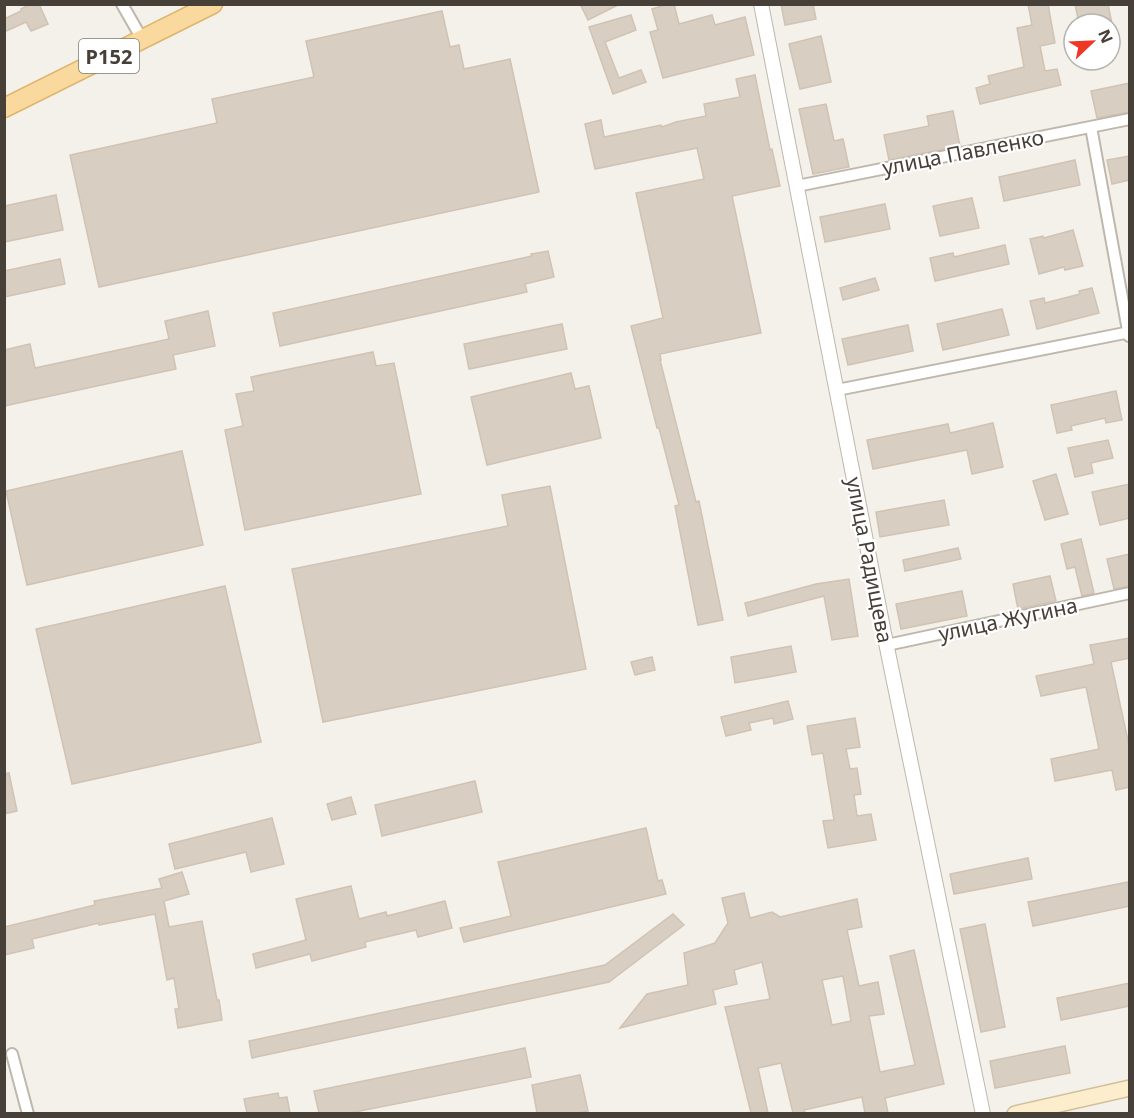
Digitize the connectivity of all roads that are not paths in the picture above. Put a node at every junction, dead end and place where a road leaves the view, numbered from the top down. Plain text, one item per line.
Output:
1 (122, 4) edge
2 (213, 4) edge
3 (761, 4) edge
4 (142, 39) junction
5 (4, 108) edge
6 (1130, 119) edge
7 (1091, 127) junction
8 (797, 186) junction
9 (1129, 333) edge
10 (837, 390) junction
11 (1130, 593) edge
12 (886, 645) junction
13 (12, 1054) dead end
14 (1130, 1088) edge
15 (1130, 1098) edge
16 (28, 1113) edge
17 (983, 1113) edge
18 (1015, 1113) edge
19 (1061, 1113) edge

1 - 4 street
2 - 4 main road, Р152
3 - 8 street, улица Радищева
4 - 5 main road, Р152
6 - 7 street, улица Павленко
7 - 8 street, улица Павленко
7 - 9 street
8 - 10 street, улица Радищева
9 - 10 street
10 - 12 street, улица Радищева
11 - 12 street, улица Жугина
12 - 17 street, улица Радищева
13 - 16 street
14 - 18 main road
15 - 19 main road

